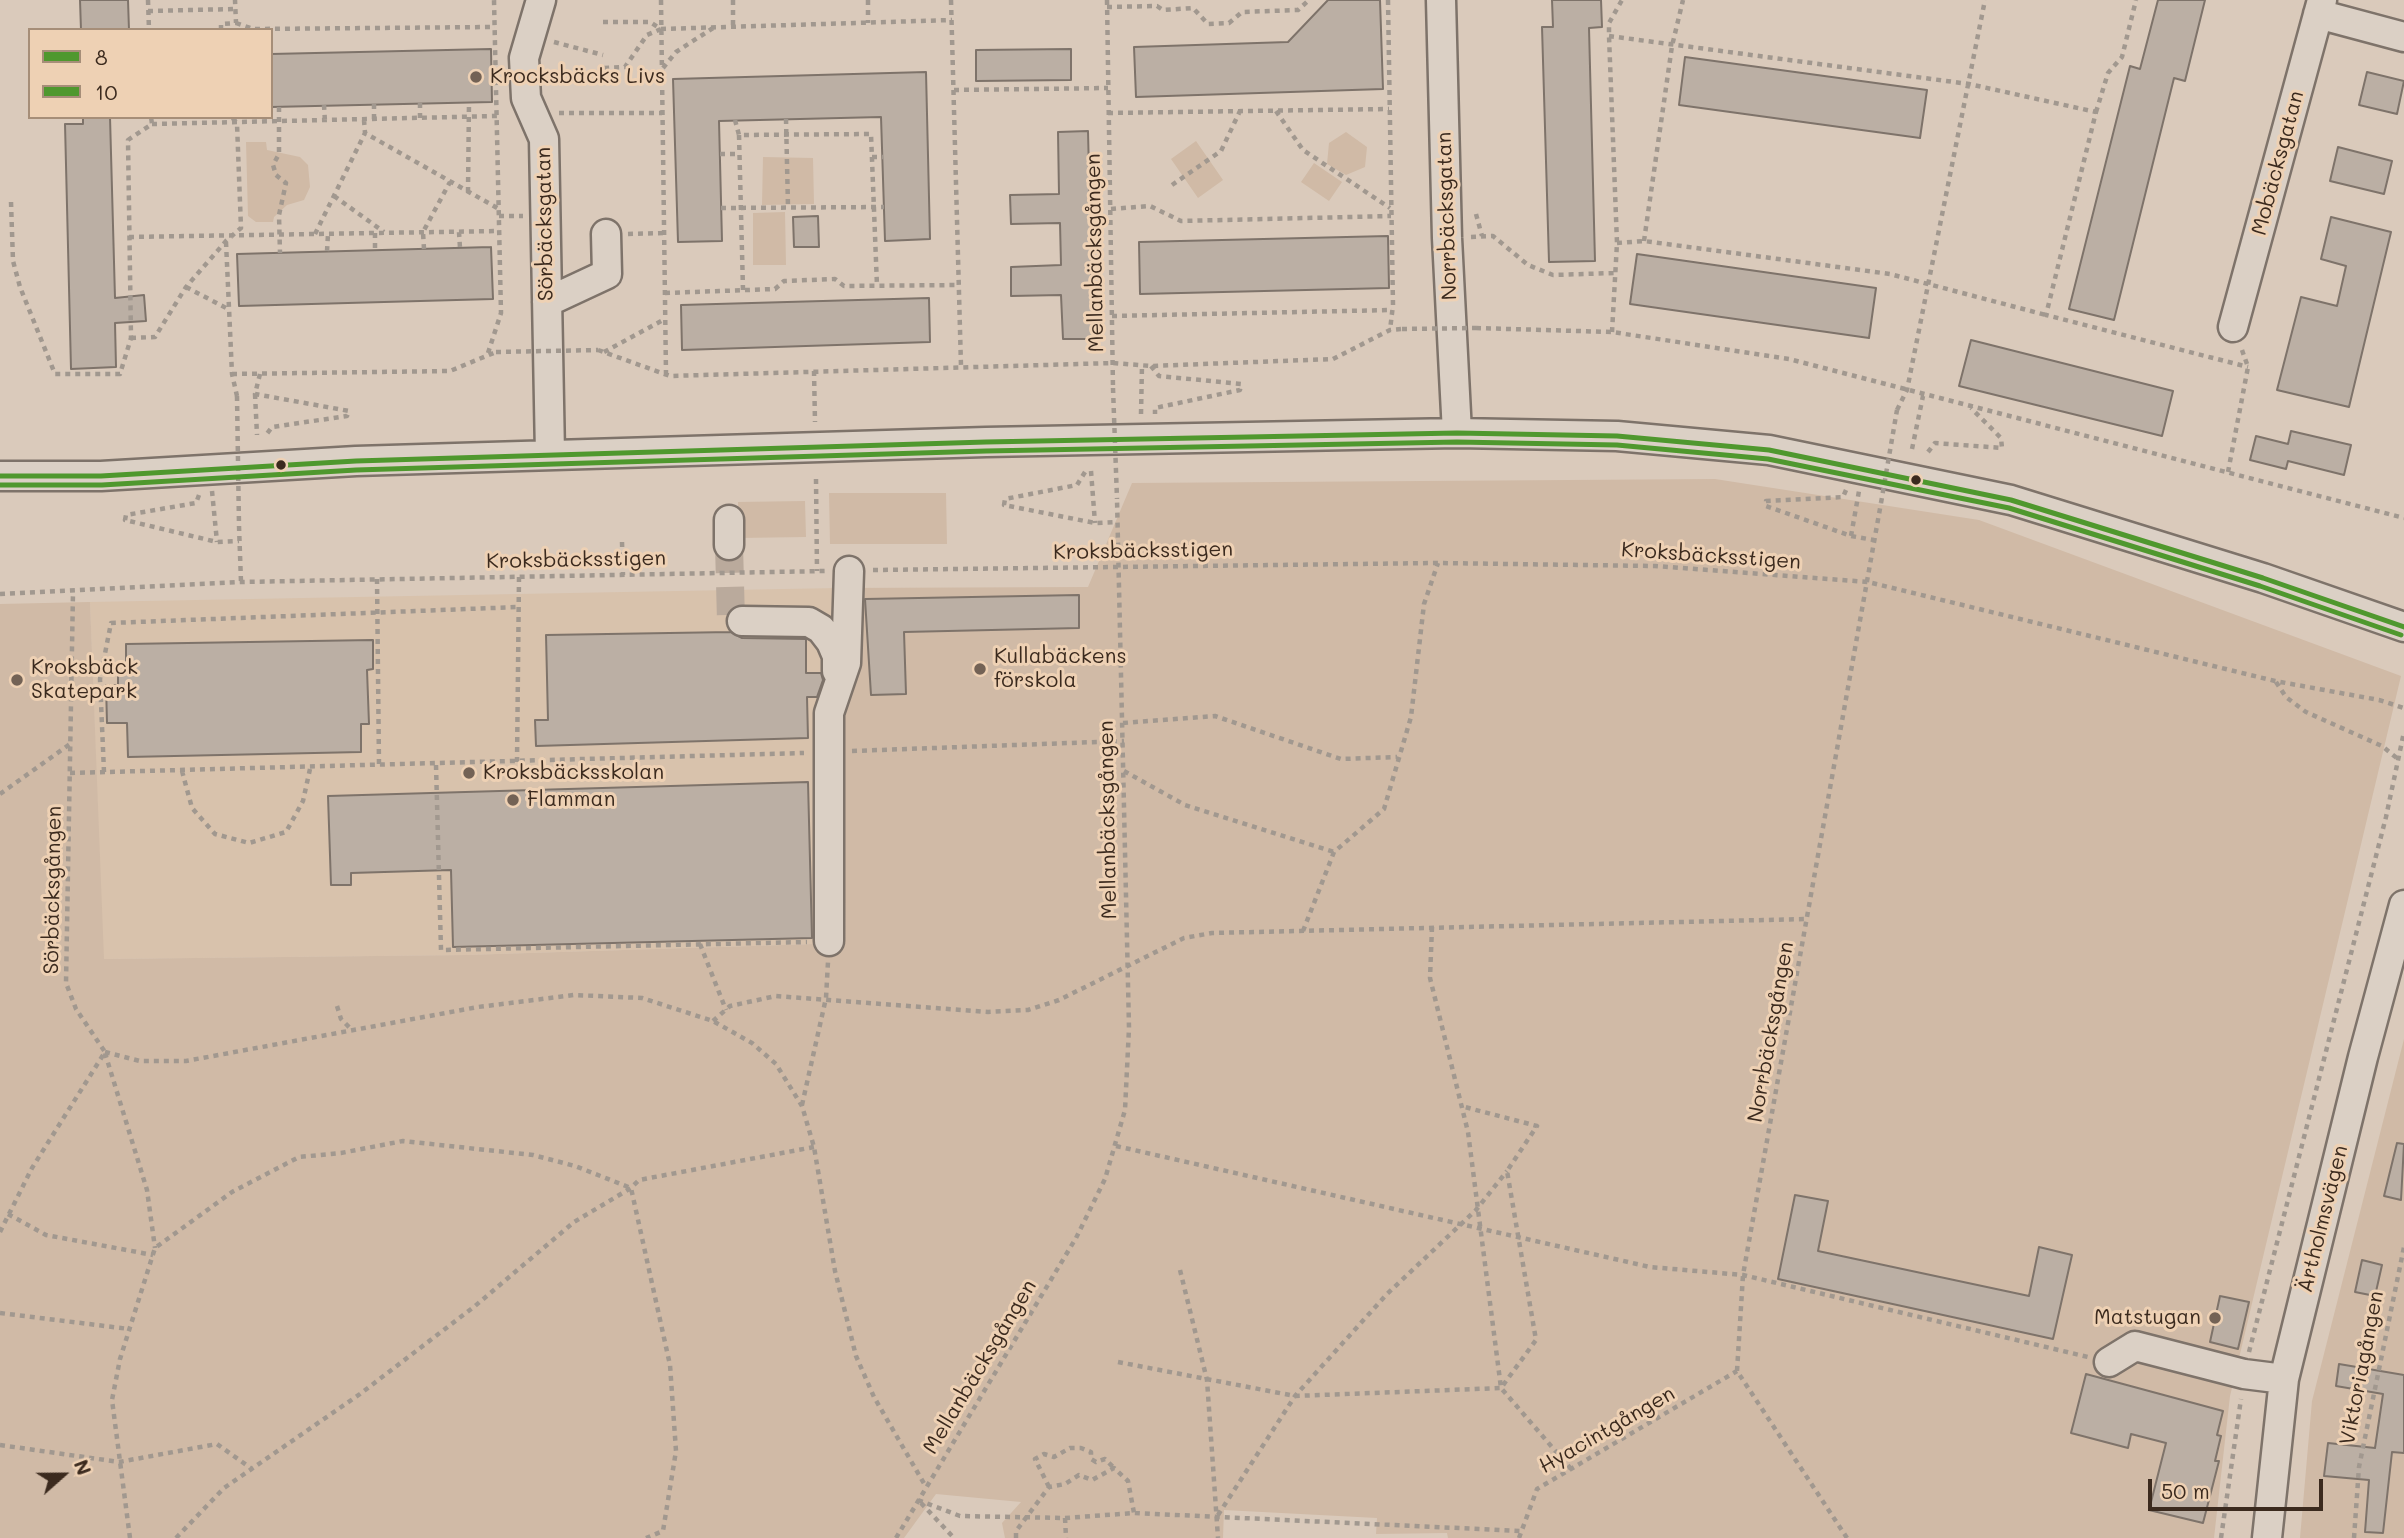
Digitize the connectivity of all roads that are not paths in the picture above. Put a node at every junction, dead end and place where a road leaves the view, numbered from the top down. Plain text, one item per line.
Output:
1 (541, 0) edge
2 (1441, 0) edge
3 (2320, 7) edge
4 (2404, 37) edge
5 (620, 234) road end
6 (547, 302) junction
7 (2233, 327) road end
8 (1457, 433) junction
9 (550, 455) junction
10 (0, 476) edge
11 (849, 570) road end
12 (742, 621) dead end
13 (2404, 627) edge
14 (838, 688) junction
15 (2404, 905) edge
16 (829, 941) road end
17 (2109, 1362) road end
18 (2284, 1379) junction
19 (2267, 1538) edge

1 - 6 street, Sörbäcksgatan
2 - 8 street, Norrbäcksgatan
3 - 4 street
3 - 7 street, Mobäcksgatan
5 - 6 street
6 - 9 street, Sörbäcksgatan
8 - 9 street
8 - 13 street
9 - 10 street
11 - 14 street
12 - 14 street
14 - 16 street
15 - 18 street, Ärtholmsvägen
17 - 18 street
18 - 19 street, Ärtholmsvägen

